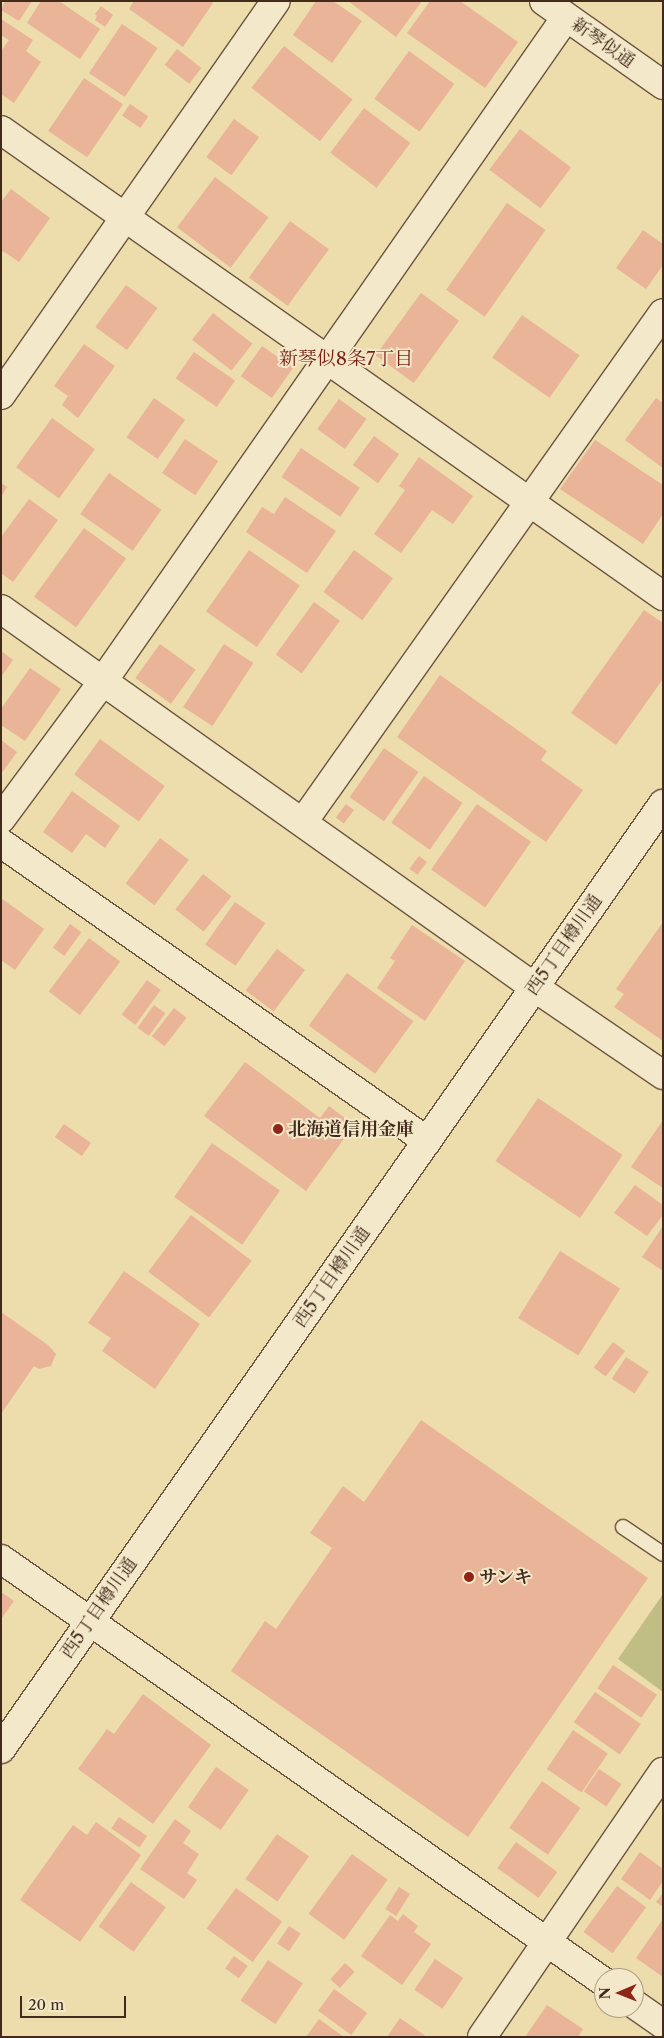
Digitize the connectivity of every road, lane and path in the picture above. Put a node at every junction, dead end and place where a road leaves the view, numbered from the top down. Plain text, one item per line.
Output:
1 (276, 1) edge
2 (544, 1) edge
3 (566, 17) junction
4 (663, 85) edge
5 (1, 130) edge
6 (126, 219) junction
7 (663, 313) edge
8 (328, 359) junction
9 (1, 395) edge
10 (529, 500) junction
11 (663, 596) edge
12 (1, 609) edge
13 (103, 681) junction
14 (663, 804) edge
15 (1, 819) edge
16 (303, 822) junction
17 (1, 843) edge
18 (534, 987) junction
19 (663, 1075) edge
20 (427, 1142) junction
21 (623, 1527) dead end
22 (663, 1554) edge
23 (1, 1559) edge
24 (89, 1623) junction
25 (1, 1749) edge
26 (660, 1782) edge
27 (547, 1942) junction
28 (594, 1975) edge
29 (644, 2011) edge
30 (663, 2024) edge
31 (482, 2037) edge

1 - 6 street
2 - 3 street, 新琴似通
3 - 4 street, 新琴似通
3 - 8 street
5 - 6 street
6 - 8 street
6 - 9 street
7 - 10 street
8 - 10 street
8 - 13 street
10 - 11 street
10 - 16 street
12 - 13 street
13 - 15 street
13 - 16 street
14 - 18 street, 西5丁目樽川通
16 - 18 street
17 - 20 street
18 - 19 street
18 - 20 street, 西5丁目樽川通
20 - 24 street, 西5丁目樽川通
21 - 22 lane
23 - 24 street
24 - 25 street, 西5丁目樽川通
24 - 27 street
26 - 27 street
27 - 28 street
27 - 31 street
29 - 30 street

